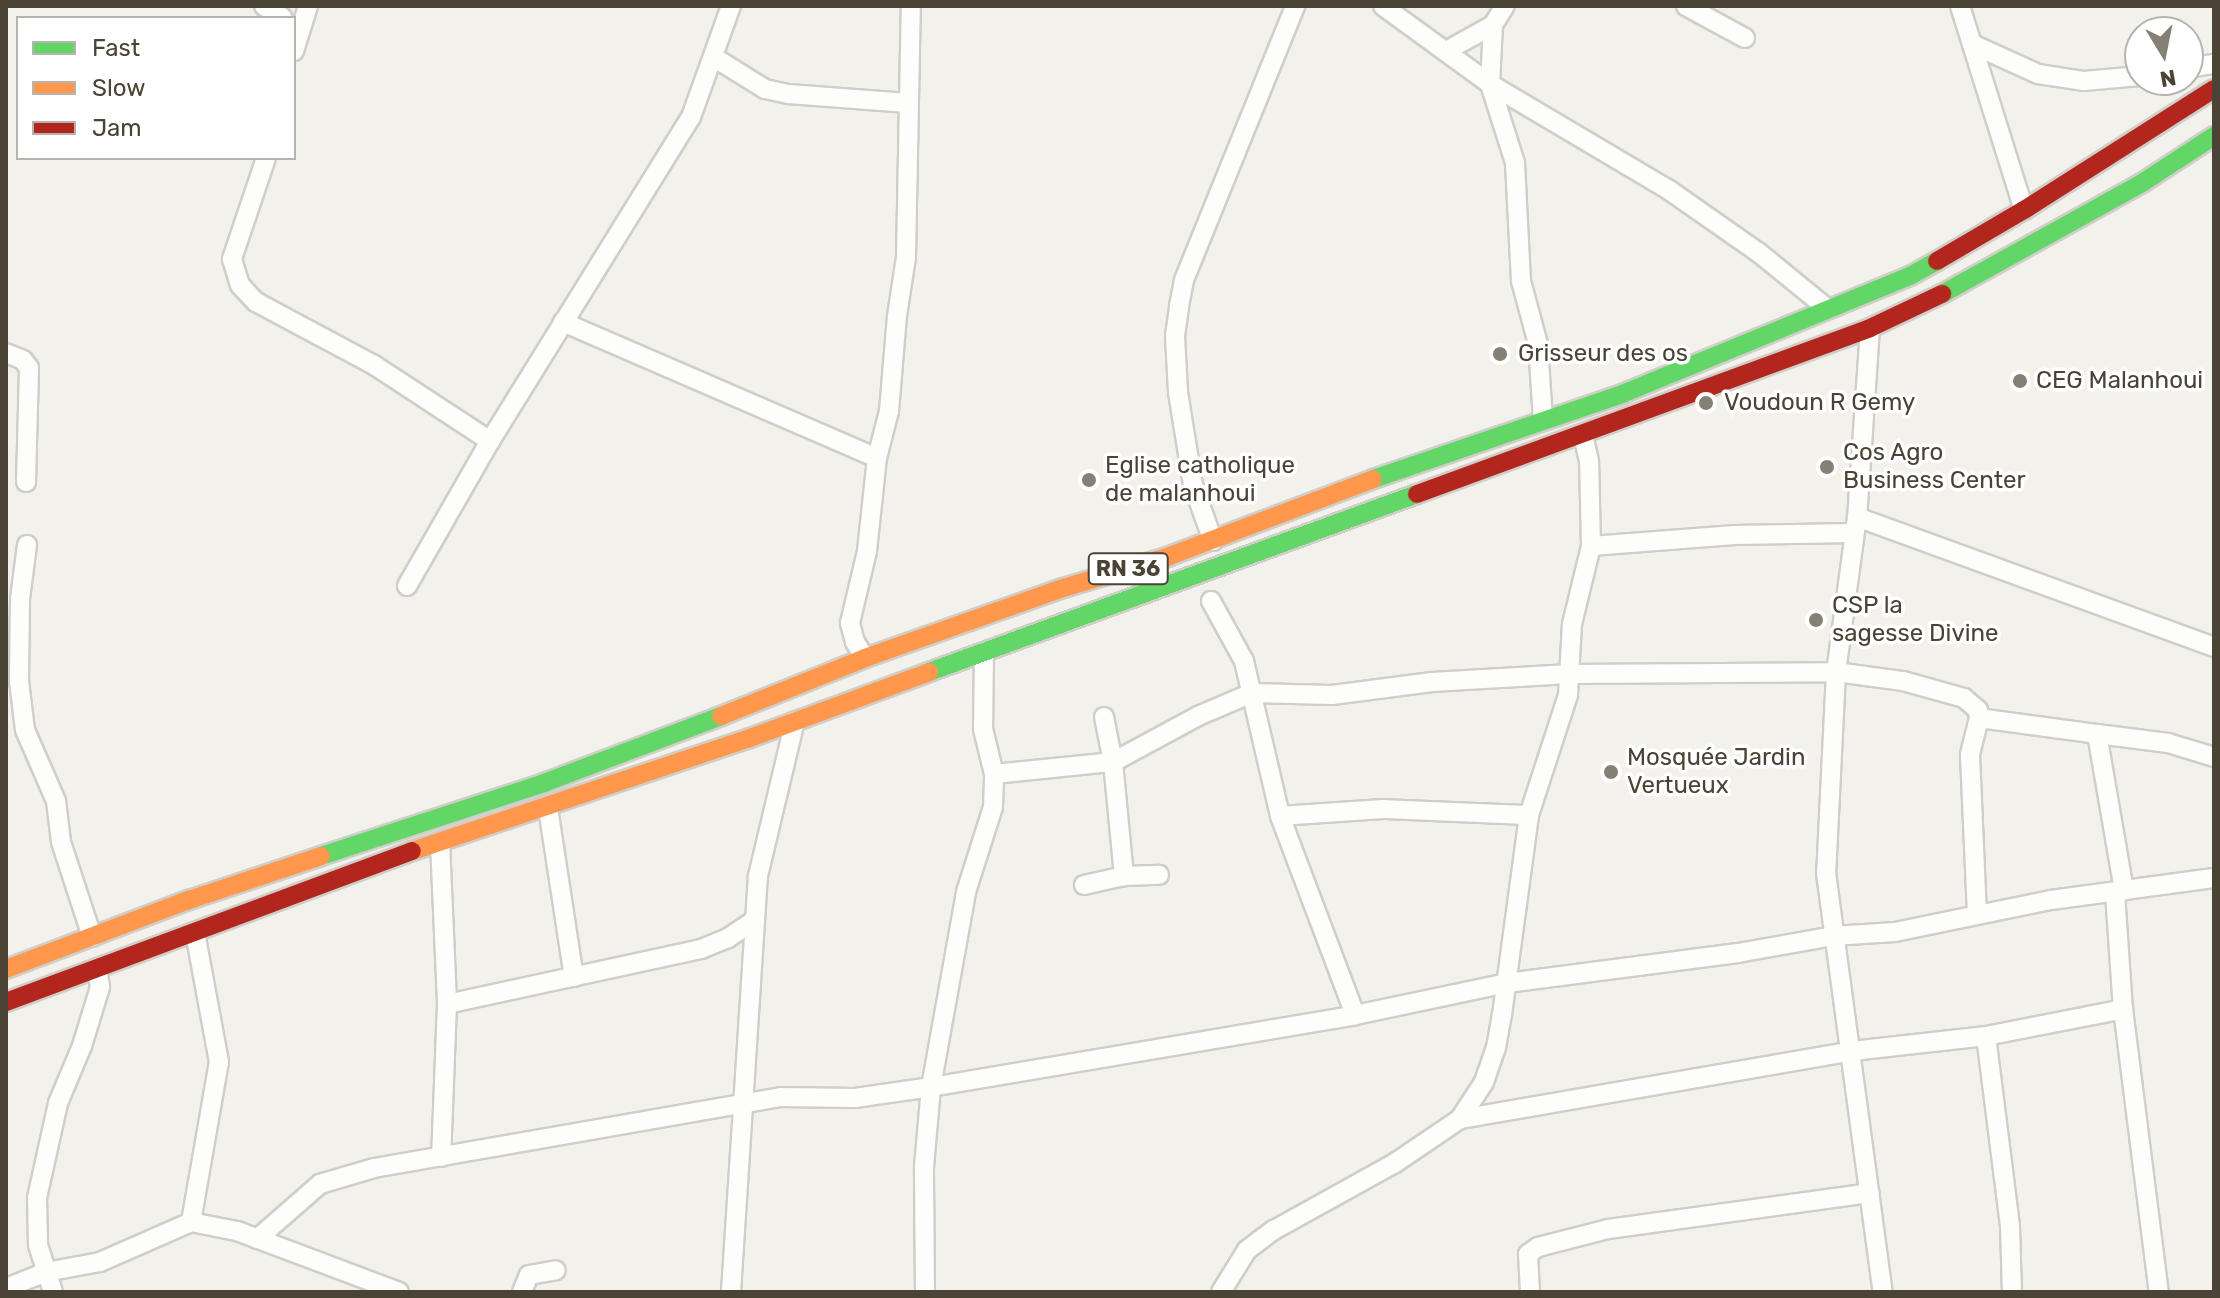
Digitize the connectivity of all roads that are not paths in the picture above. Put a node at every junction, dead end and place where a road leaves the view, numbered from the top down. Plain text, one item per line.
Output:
1 (731, 6) edge
2 (911, 6) edge
3 (1295, 6) edge
4 (1383, 6) edge
5 (1505, 6) edge
6 (1686, 6) edge
7 (1960, 6) edge
8 (1493, 25) junction
9 (1745, 38) dead end
10 (1972, 44) junction
11 (1446, 51) junction
12 (715, 58) junction
13 (2124, 77) edge
14 (1490, 84) junction
15 (2214, 89) edge
16 (908, 103) junction
17 (2214, 136) edge
18 (265, 160) edge
19 (2024, 210) junction
20 (1828, 309) junction
21 (563, 322) junction
22 (1870, 328) junction
23 (6, 353) edge
24 (1543, 421) junction
25 (1583, 436) junction
26 (490, 441) junction
27 (877, 458) junction
28 (26, 482) dead end
29 (1855, 525) junction
30 (1213, 541) junction
31 (27, 545) dead end
32 (1591, 546) junction
33 (407, 586) dead end
34 (1211, 601) dead end
35 (2214, 647) edge
36 (984, 652) junction
37 (865, 658) junction
38 (1836, 672) junction
39 (1570, 674) junction
40 (1252, 693) junction
41 (1104, 717) dead end
42 (1979, 718) junction
43 (795, 721) junction
44 (2097, 734) junction
45 (2214, 757) edge
46 (1113, 762) junction
47 (994, 774) junction
48 (548, 808) junction
49 (1529, 815) junction
50 (1280, 816) junction
51 (440, 842) junction
52 (1159, 875) dead end
53 (1124, 876) junction
54 (2214, 878) edge
55 (1084, 885) dead end
56 (2120, 892) junction
57 (1977, 914) junction
58 (755, 920) junction
59 (195, 932) junction
60 (1833, 936) junction
61 (92, 937) junction
62 (6, 969) edge
63 (97, 969) junction
64 (574, 977) junction
65 (1507, 983) junction
66 (6, 1002) edge
67 (447, 1004) junction
68 (2123, 1009) junction
69 (1355, 1015) junction
70 (1986, 1036) junction
71 (1852, 1051) junction
72 (931, 1087) junction
73 (744, 1104) junction
74 (1460, 1119) junction
75 (441, 1157) junction
76 (1870, 1193) junction
77 (191, 1222) junction
78 (257, 1239) junction
79 (556, 1270) dead end
80 (46, 1272) junction
81 (6, 1288) edge
82 (53, 1292) edge
83 (399, 1292) edge
84 (522, 1292) edge
85 (731, 1292) edge
86 (925, 1292) edge
87 (1221, 1292) edge
88 (1530, 1292) edge
89 (1883, 1292) edge
90 (2012, 1292) edge
91 (2159, 1292) edge

1 - 12 street
2 - 16 street
3 - 30 street
4 - 11 street
5 - 8 street
6 - 9 street
7 - 10 street
8 - 11 street
8 - 14 street
10 - 13 street
10 - 19 street
11 - 14 street
12 - 16 street
12 - 21 street
14 - 20 street
14 - 24 street
15 - 19 main road, RN 36
16 - 27 street
17 - 22 main road, RN 36
18 - 26 street
19 - 20 main road, RN 36
20 - 24 main road, RN 36
21 - 26 street
21 - 27 street
22 - 25 main road, RN 36
22 - 29 street
23 - 28 street
24 - 30 main road, RN 36
25 - 32 street
25 - 36 main road, RN 36
26 - 33 street
27 - 37 street
29 - 32 street
29 - 35 street
29 - 38 street
30 - 37 main road, RN 36
31 - 61 street
32 - 39 street
34 - 40 street
36 - 43 main road, RN 36
36 - 47 street
37 - 61 main road, RN 36
38 - 39 street
38 - 42 street
38 - 60 street
39 - 40 street
39 - 49 street
40 - 46 street
40 - 50 street
41 - 46 street
42 - 44 street
42 - 57 street
43 - 48 main road, RN 36
43 - 58 street
44 - 45 street
44 - 56 street
46 - 47 street
46 - 53 street
47 - 72 street
48 - 51 main road, RN 36
48 - 64 street
49 - 50 street
49 - 65 street
50 - 69 street
51 - 59 main road, RN 36
51 - 67 street
52 - 53 street
53 - 55 street
54 - 56 street
56 - 57 street
56 - 68 street
57 - 60 street
58 - 64 street
58 - 73 street
59 - 63 main road, RN 36
59 - 77 street
60 - 65 street
60 - 71 street
61 - 62 main road, RN 36
63 - 66 main road, RN 36
63 - 80 street
64 - 67 street
65 - 69 street
65 - 74 street
67 - 75 street
68 - 70 street
68 - 91 street
69 - 72 street
70 - 71 street
70 - 90 street
71 - 74 street
71 - 76 street
72 - 73 street
72 - 86 street
73 - 75 street
73 - 85 street
74 - 87 street
75 - 78 street
76 - 88 street
76 - 89 street
77 - 78 street
77 - 80 street
78 - 83 street
79 - 84 street
80 - 81 street
80 - 82 street

